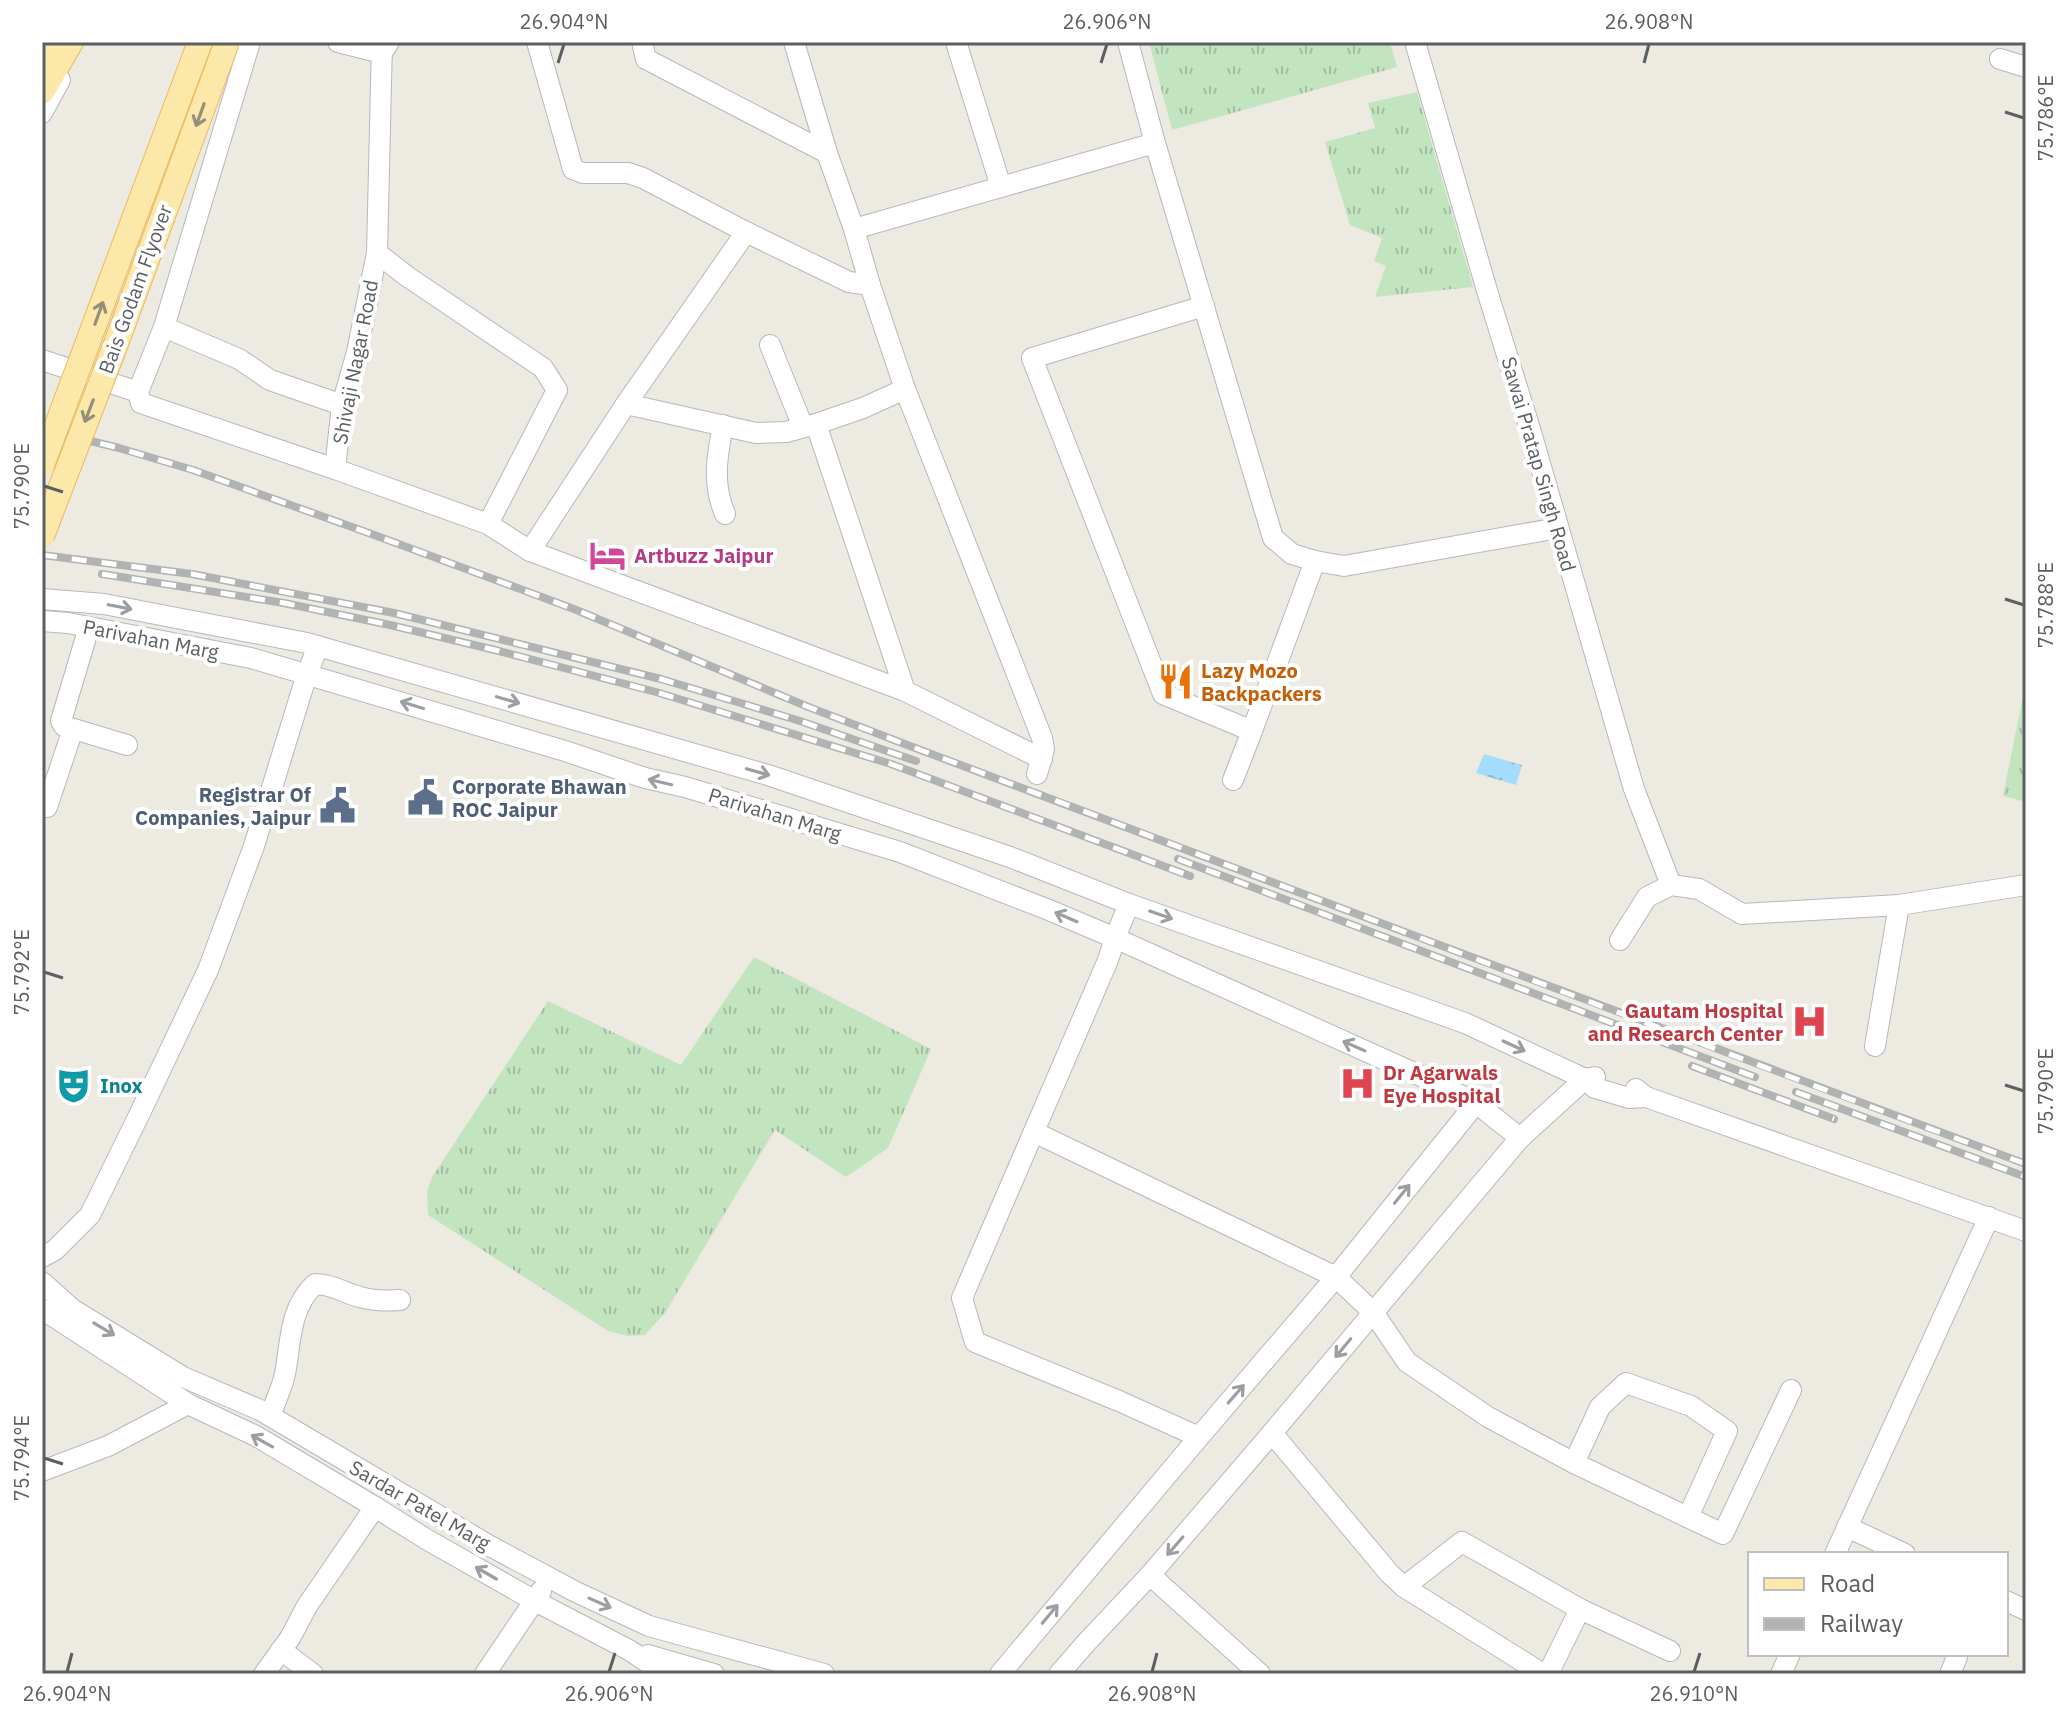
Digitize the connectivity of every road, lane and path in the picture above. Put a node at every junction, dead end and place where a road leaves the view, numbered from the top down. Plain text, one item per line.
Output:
1 (49, 42) edge
2 (71, 42) edge
3 (81, 42) edge
4 (200, 42) edge
5 (227, 42) edge
6 (250, 42) edge
7 (338, 42) edge
8 (537, 42) edge
9 (642, 42) edge
10 (794, 42) edge
11 (956, 42) edge
12 (1128, 42) edge
13 (1415, 42) edge
14 (384, 46) edge
15 (42, 50) edge
16 (42, 58) edge
17 (2000, 59) dead end
18 (2026, 67) edge
19 (42, 92) edge
20 (42, 113) edge
21 (1155, 143) junction
22 (827, 153) junction
23 (1001, 187) junction
24 (854, 229) junction
25 (746, 232) junction
26 (377, 253) junction
27 (870, 285) junction
28 (1204, 306) junction
29 (164, 327) junction
30 (770, 345) dead end
31 (42, 360) edge
32 (905, 389) junction
33 (138, 392) junction
34 (626, 404) junction
35 (342, 405) junction
36 (723, 425) junction
37 (810, 426) junction
38 (42, 465) edge
39 (335, 469) junction
40 (725, 514) dead end
41 (488, 524) junction
42 (1558, 528) junction
43 (42, 536) edge
44 (530, 551) junction
45 (1315, 561) junction
46 (42, 599) edge
47 (42, 621) edge
48 (89, 627) junction
49 (318, 646) junction
50 (307, 674) junction
51 (905, 691) junction
52 (73, 729) junction
53 (1252, 731) junction
54 (127, 745) dead end
55 (1233, 780) dead end
56 (47, 807) dead end
57 (1671, 885) junction
58 (2026, 885) edge
59 (1129, 904) junction
60 (1899, 905) junction
61 (1115, 938) junction
62 (1620, 940) dead end
63 (1875, 1046) dead end
64 (1585, 1079) junction
65 (1476, 1103) junction
66 (1034, 1132) junction
67 (1520, 1138) junction
68 (1989, 1217) junction
69 (2026, 1231) edge
70 (42, 1257) edge
71 (1336, 1277) junction
72 (42, 1282) edge
73 (400, 1300) dead end
74 (42, 1309) edge
75 (1373, 1312) junction
76 (1791, 1390) dead end
77 (188, 1404) junction
78 (270, 1416) junction
79 (1272, 1433) junction
80 (1199, 1437) junction
81 (1574, 1463) junction
82 (42, 1471) edge
83 (375, 1507) junction
84 (1688, 1517) junction
85 (1847, 1527) junction
86 (1836, 1552) edge
87 (1901, 1552) edge
88 (1150, 1575) junction
89 (549, 1578) junction
90 (1404, 1587) junction
91 (535, 1601) junction
92 (1580, 1609) junction
93 (1086, 1643) junction
94 (281, 1650) junction
95 (629, 1650) junction
96 (1670, 1651) dead end
97 (264, 1674) edge
98 (313, 1674) edge
99 (485, 1674) edge
100 (665, 1674) edge
101 (714, 1674) edge
102 (824, 1674) edge
103 (1000, 1674) edge
104 (1059, 1674) edge
105 (1070, 1674) edge
106 (1260, 1674) edge
107 (1546, 1674) edge

1 - 15 street
1 - 16 main road
2 - 19 main road
3 - 20 street
38 -> 4 main road, Bais Godam Flyover, bridge
5 -> 43 main road, Bais Godam Flyover, bridge
6 - 29 street
7 - 14 street
8 - 25 street
9 - 22 street
10 - 22 street
11 - 23 street
12 - 21 street
13 - 42 street, Sawai Pratap Singh Road
14 - 26 street, Shivaji Nagar Road
17 - 18 street
21 - 23 street
21 - 28 street
22 - 24 street
23 - 24 street
24 - 27 street
25 - 27 street
25 - 34 street
26 - 35 street, Shivaji Nagar Road
26 - 41 street
27 - 32 street
28 - 45 street
28 - 53 street
29 - 33 street
29 - 35 street
30 - 37 street
31 - 33 street
32 - 37 street
32 - 51 street, Shivaji Nagar Road
33 - 39 street
34 - 36 street
34 - 44 street
35 - 39 street, Shivaji Nagar Road
36 - 37 street
36 - 40 street
37 - 51 street
39 - 41 street, Shivaji Nagar Road
41 - 44 street, Shivaji Nagar Road
42 - 45 street
42 - 57 street, Sawai Pratap Singh Road
44 - 51 street, Shivaji Nagar Road
45 - 53 street
46 -> 49 street, Parivahan Marg
47 - 48 street, Parivahan Marg
48 - 50 street, Parivahan Marg
48 - 52 street
49 - 50 street
49 -> 59 street, Parivahan Marg
61 -> 50 street, Parivahan Marg
50 - 70 street
52 - 54 street
52 - 56 street
53 - 55 street
57 - 60 street
57 - 62 street
58 - 60 street
59 - 61 street
59 -> 64 street, Parivahan Marg
60 - 63 street
65 -> 61 street, Parivahan Marg
61 - 66 street
64 - 67 street
64 - 68 street
65 - 67 street, Parivahan Marg
71 -> 65 street
66 - 71 street
66 - 80 street
67 - 75 street
68 - 69 street
68 - 85 street
71 - 75 street
80 -> 71 street
72 -> 78 street, Sardar Patel Marg
73 - 78 street
74 - 77 street
75 -> 79 street
75 - 81 street
76 - 84 street
77 - 82 street
83 -> 77 street
78 - 89 street, Sardar Patel Marg
79 -> 88 street
79 - 90 street
103 -> 80 street
81 - 84 street
81 - 84 street
91 -> 83 street
83 - 94 street
85 - 86 street
85 - 87 street
88 - 93 street
88 - 106 street
89 - 91 street
89 -> 102 street, Sardar Patel Marg
90 - 92 street
90 - 107 street
91 - 95 street
91 - 99 street
92 - 96 street
92 - 107 street
93 - 104 street
93 - 105 street
94 - 97 street
94 - 98 street
95 - 100 street
95 - 101 street

